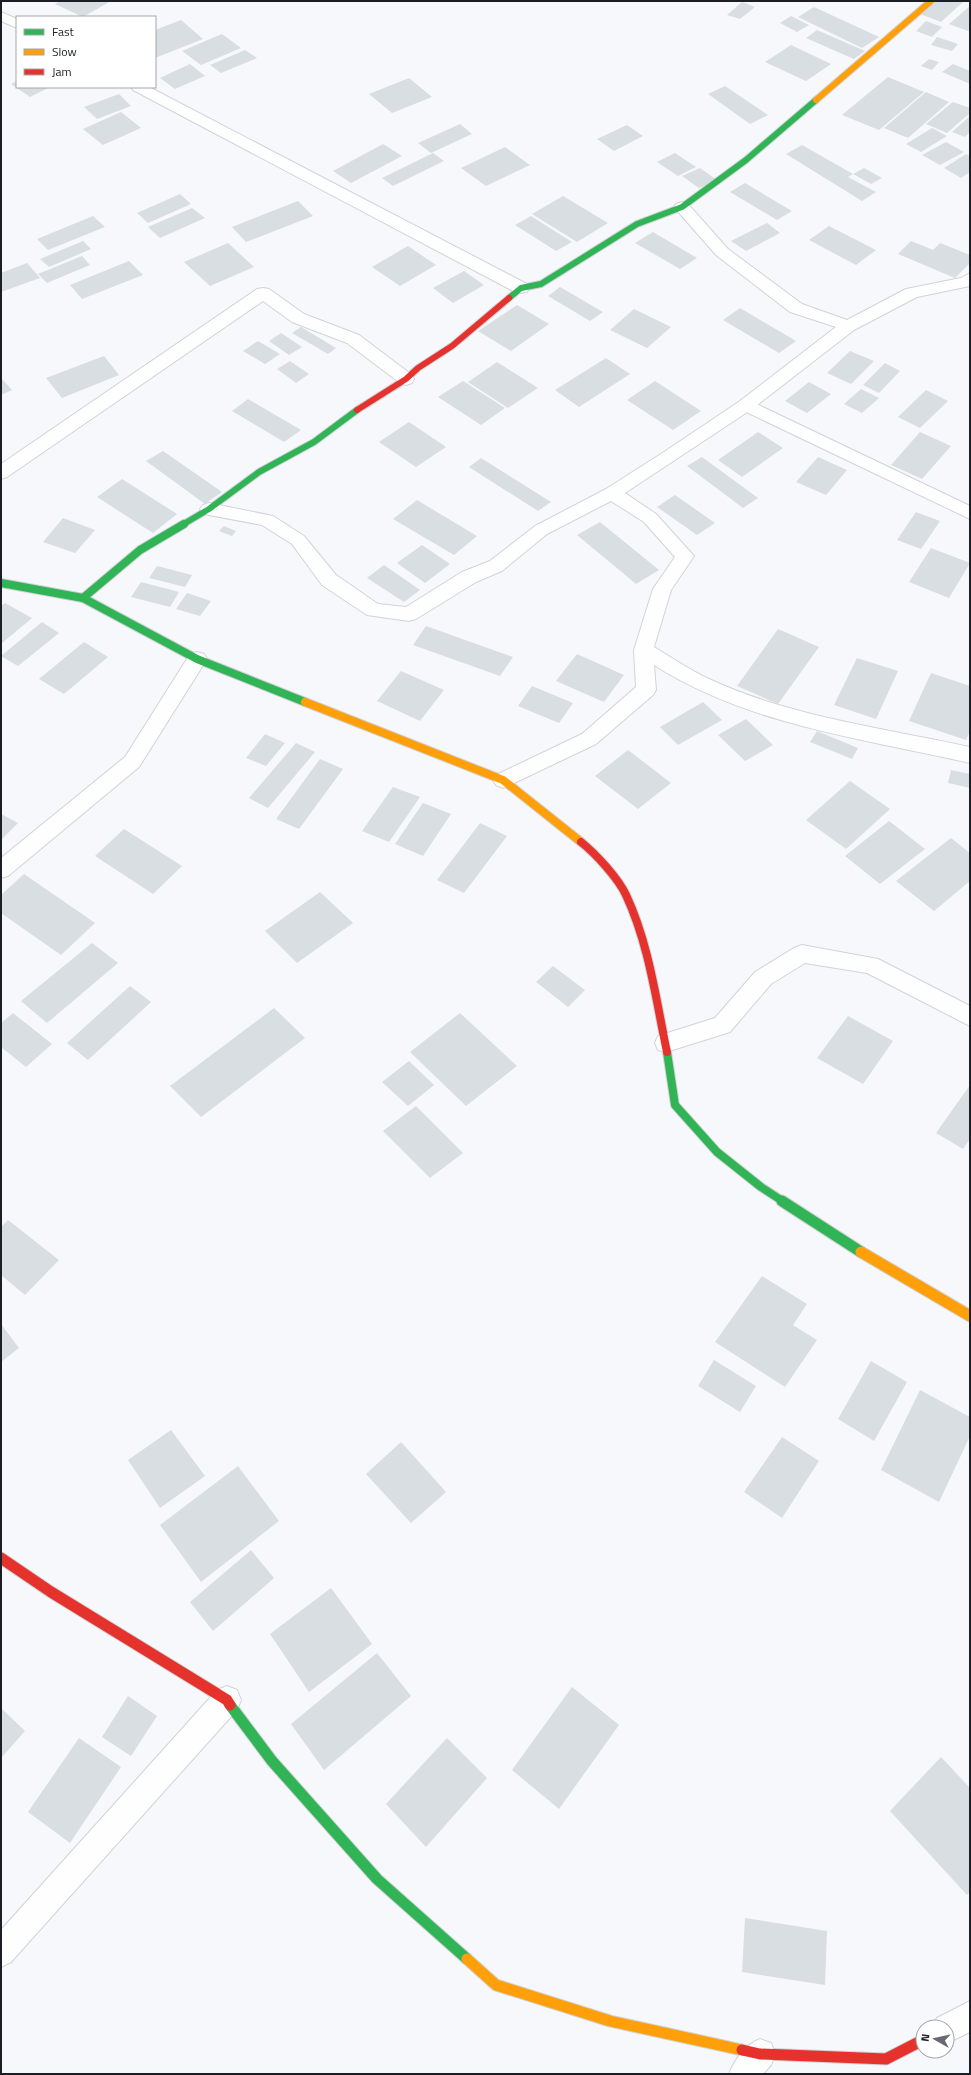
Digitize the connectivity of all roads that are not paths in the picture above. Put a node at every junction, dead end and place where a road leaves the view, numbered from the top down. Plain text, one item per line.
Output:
1 (931, 1) edge
2 (1, 16) edge
3 (16, 24) edge
4 (140, 88) edge
5 (682, 207) junction
6 (970, 278) edge
7 (521, 288) junction
8 (848, 326) junction
9 (406, 379) junction
10 (746, 405) junction
11 (1, 473) edge
12 (612, 493) junction
13 (209, 509) junction
14 (970, 513) edge
15 (1, 583) edge
16 (83, 598) junction
17 (644, 650) junction
18 (197, 659) junction
19 (970, 755) edge
20 (503, 780) junction
21 (1, 870) edge
22 (970, 1017) edge
23 (666, 1043) junction
24 (970, 1316) edge
25 (1, 1558) edge
26 (227, 1700) junction
27 (1, 1952) edge
28 (970, 2016) edge
29 (955, 2024) edge
30 (915, 2044) edge
31 (752, 2064) edge

1 - 5 street
2 - 3 street
4 - 7 street
5 - 7 street
5 - 8 street
6 - 8 street
7 - 9 street
8 - 10 street
9 - 11 street
9 - 13 street
10 - 12 street
10 - 14 street
12 - 13 street
12 - 17 street
13 - 16 street
15 - 16 street
16 - 18 street
17 - 19 street
17 - 20 street
18 - 20 street
18 - 21 street
20 - 23 street
22 - 23 street
23 - 24 street
25 - 26 street
26 - 27 street
26 - 31 street
28 - 29 street
30 - 31 street

